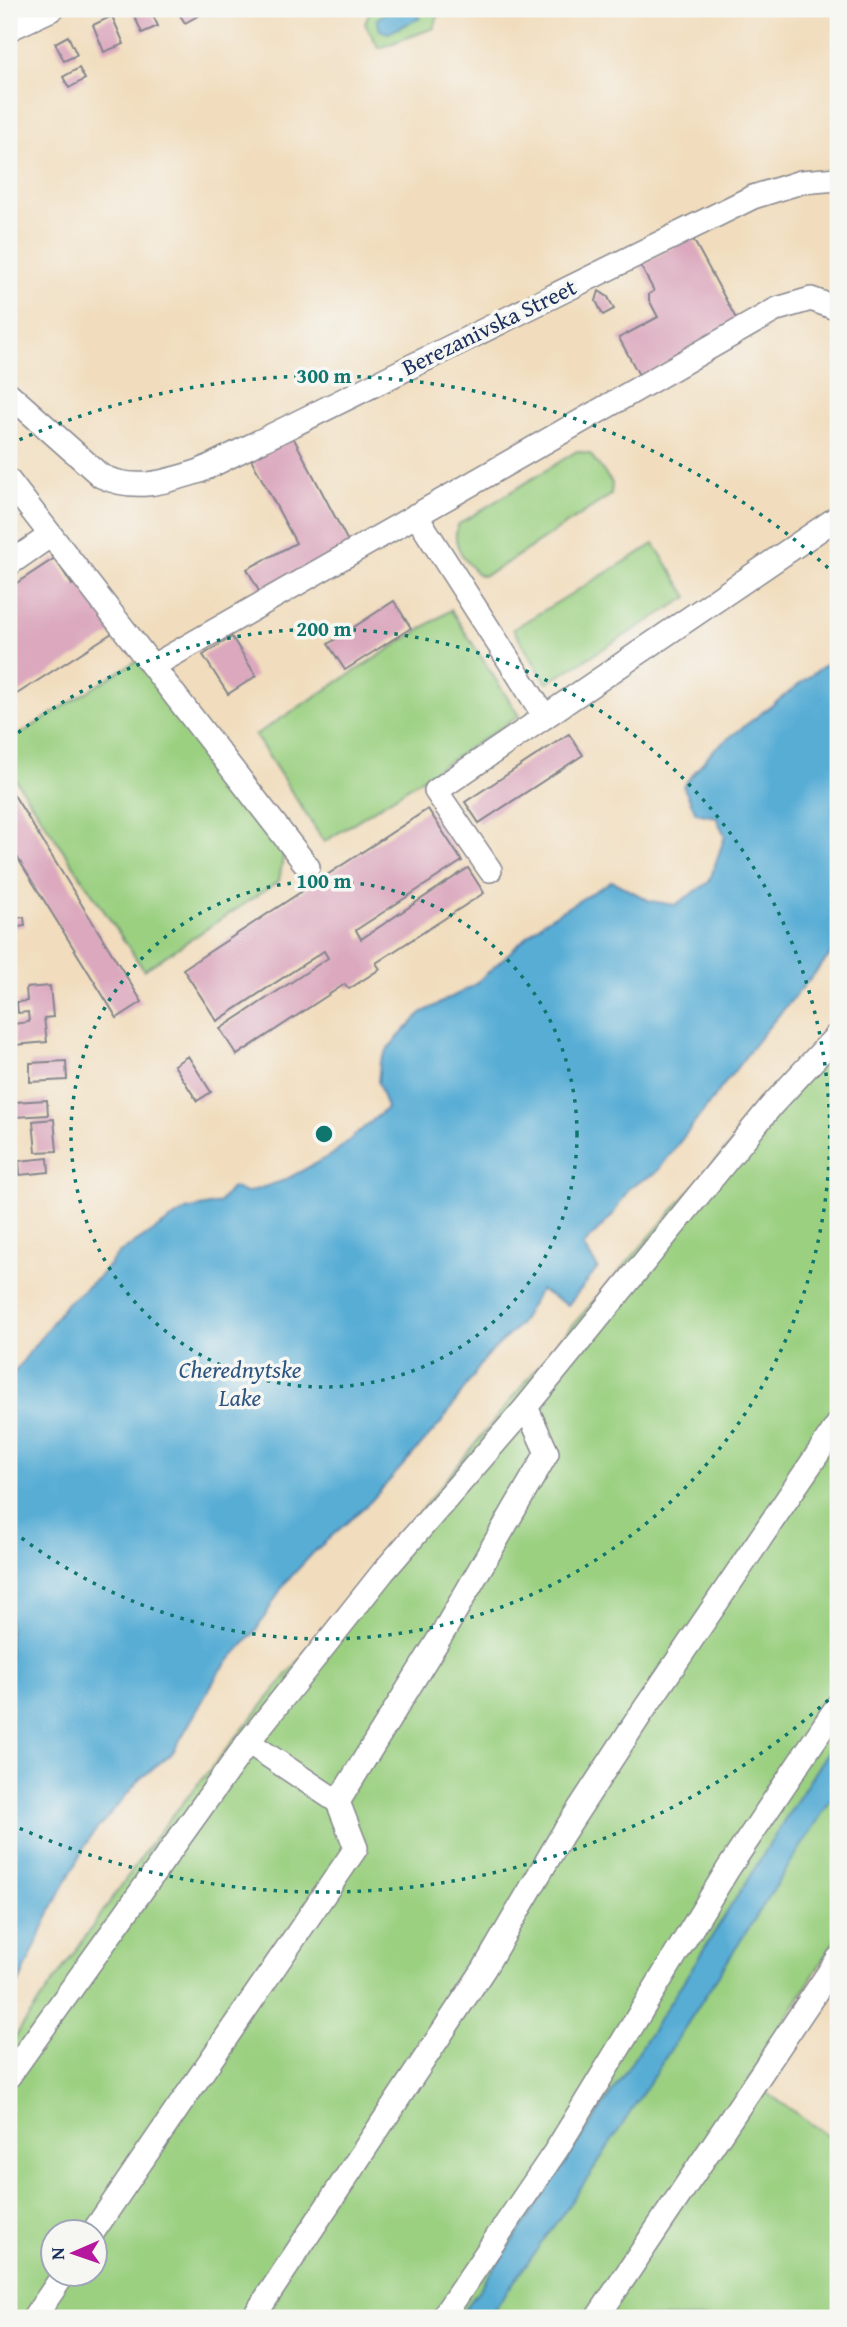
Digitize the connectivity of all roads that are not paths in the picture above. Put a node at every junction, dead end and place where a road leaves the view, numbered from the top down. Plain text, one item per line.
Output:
1 (52, 9) edge
2 (9, 29) edge
3 (838, 179) edge
4 (838, 309) edge
5 (9, 394) edge
6 (9, 481) edge
7 (416, 515) junction
8 (838, 517) edge
9 (51, 535) junction
10 (9, 564) edge
11 (153, 666) junction
12 (545, 717) junction
13 (308, 867) dead end
14 (490, 870) dead end
15 (838, 1034) edge
16 (526, 1407) junction
17 (838, 1424) edge
18 (838, 1705) edge
19 (248, 1742) junction
20 (338, 1802) junction
21 (838, 1959) edge
22 (9, 2076) edge
23 (103, 2218) edge
24 (54, 2288) edge
25 (34, 2318) edge
26 (253, 2318) edge
27 (442, 2318) edge
28 (597, 2318) edge

1 - 2 street
3 - 5 street, Berezanivska Street
4 - 7 street
6 - 9 street
7 - 11 street
7 - 12 street
8 - 12 street
9 - 10 street
9 - 11 street
11 - 13 street
12 - 14 street
15 - 16 street
16 - 19 street
16 - 20 street
17 - 26 street
18 - 27 street
19 - 20 street
19 - 22 street
20 - 23 street
21 - 28 street
24 - 25 street

